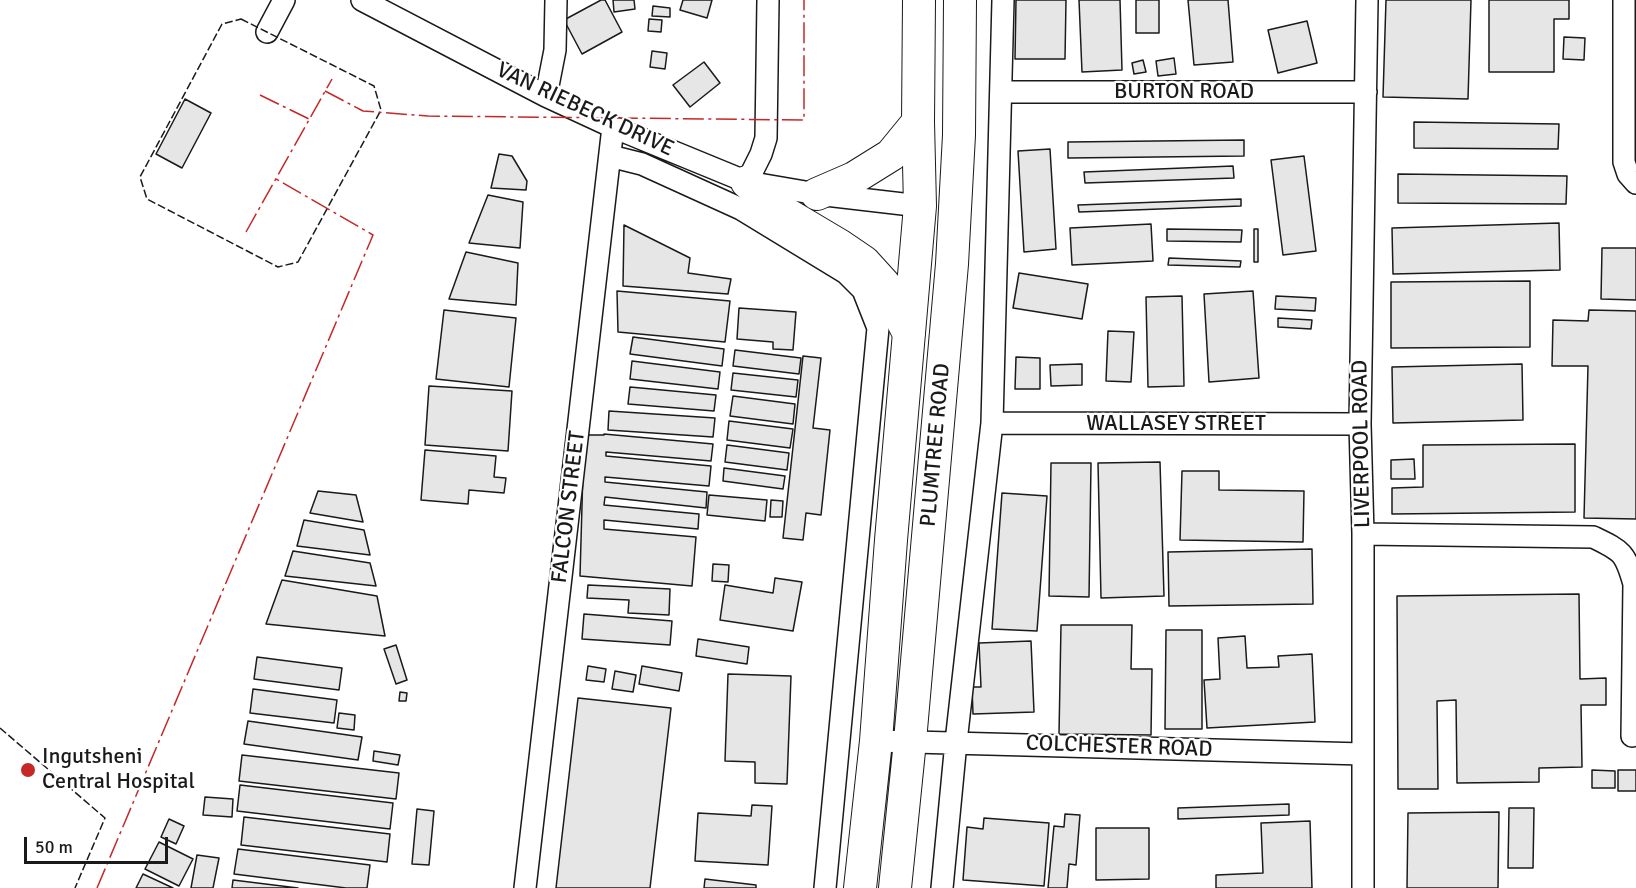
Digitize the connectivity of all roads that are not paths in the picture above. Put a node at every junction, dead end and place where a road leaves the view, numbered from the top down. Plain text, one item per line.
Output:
1 (284, 0) edge
2 (362, 0) edge
3 (556, 0) edge
4 (768, 0) edge
5 (919, 0) edge
6 (960, 0) edge
7 (1003, 0) edge
8 (1367, 0) edge
9 (1624, 0) edge
10 (267, 32) dead end
11 (1001, 92) junction
12 (1366, 92) junction
13 (546, 96) junction
14 (918, 122) junction
15 (613, 127) junction
16 (959, 135) junction
17 (610, 156) junction
18 (747, 182) junction
19 (1636, 183) edge
20 (818, 194) junction
21 (920, 206) junction
22 (952, 264) junction
23 (909, 335) junction
24 (992, 423) junction
25 (1360, 424) junction
26 (1363, 534) junction
27 (1632, 736) dead end
28 (876, 741) junction
29 (910, 741) junction
30 (956, 742) junction
31 (1363, 754) junction
32 (525, 888) edge
33 (825, 888) edge
34 (860, 888) edge
35 (895, 888) edge
36 (942, 888) edge
37 (1362, 888) edge

1 - 10 street
2 - 13 street, VAN RIEBECK DRIVE
3 - 13 street
4 - 18 street
5 - 14 highway, PLUMTREE ROAD
6 - 16 highway, PLUMTREE ROAD
7 - 11 street
8 - 12 street, LIVERPOOL ROAD
9 - 19 street
11 - 12 street, BURTON ROAD
11 - 24 street
12 - 25 street, LIVERPOOL ROAD
13 - 15 street, VAN RIEBECK DRIVE
14 - 20 highway
14 - 21 highway, PLUMTREE ROAD
15 - 17 street, FALCON STREET
15 - 18 street, VAN RIEBECK DRIVE
16 - 21 highway
16 - 22 highway, PLUMTREE ROAD
17 - 32 street, FALCON STREET
17 - 33 street
18 - 20 street, VAN RIEBECK DRIVE
18 - 23 highway
20 - 21 street, VAN RIEBECK DRIVE
21 - 22 highway
21 - 23 highway, PLUMTREE ROAD
22 - 29 highway, PLUMTREE ROAD
23 - 28 highway, PLUMTREE ROAD
24 - 25 street, WALLASEY STREET
24 - 30 street
25 - 26 street, LIVERPOOL ROAD
26 - 27 street
26 - 31 street, LIVERPOOL ROAD
28 - 29 street, COLCHESTER ROAD
28 - 34 highway, PLUMTREE ROAD
29 - 30 street, COLCHESTER ROAD
29 - 35 highway, PLUMTREE ROAD
30 - 31 street, COLCHESTER ROAD
30 - 36 street
31 - 37 street, LIVERPOOL ROAD

